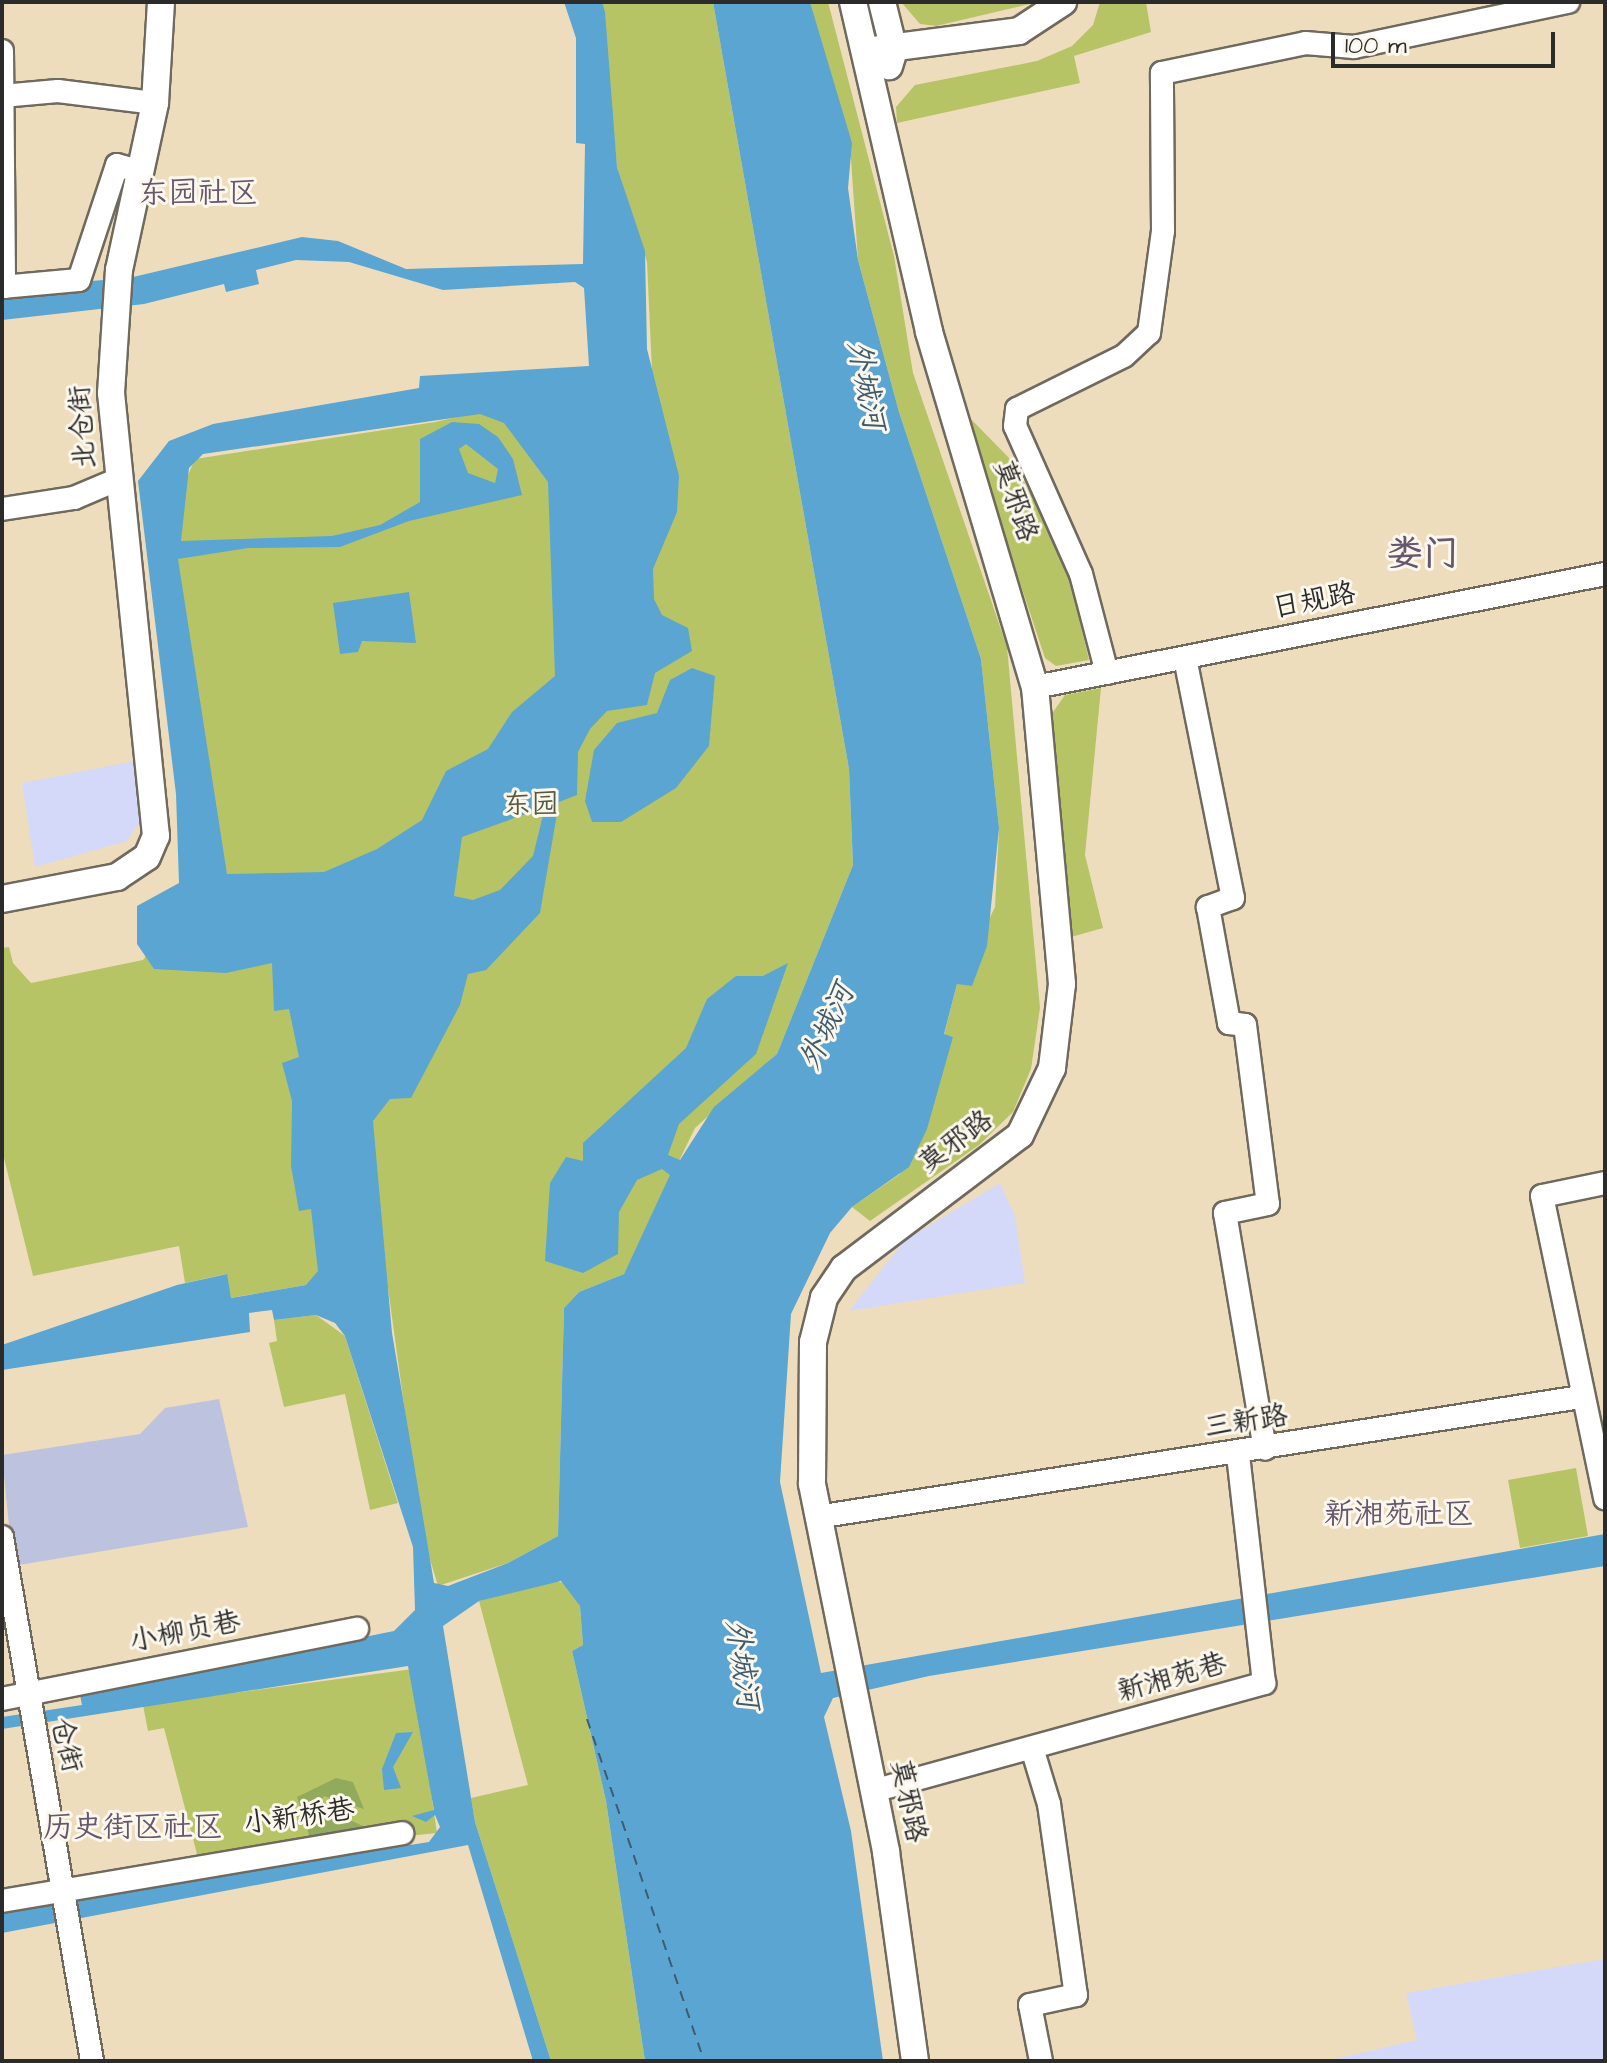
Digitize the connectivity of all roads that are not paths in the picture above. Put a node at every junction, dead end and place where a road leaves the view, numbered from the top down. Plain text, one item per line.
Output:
1 (161, 2) edge
2 (853, 2) edge
3 (882, 2) edge
4 (1063, 2) edge
5 (1568, 2) edge
6 (894, 50) junction
7 (2, 51) edge
8 (866, 51) junction
9 (3, 96) edge
10 (879, 100) junction
11 (155, 103) junction
12 (141, 172) junction
13 (3, 287) edge
14 (119, 479) junction
15 (2, 509) edge
16 (1605, 574) edge
17 (1185, 658) junction
18 (1107, 673) junction
19 (1035, 687) junction
20 (2, 899) edge
21 (1605, 1183) edge
22 (1581, 1397) junction
23 (1265, 1449) junction
24 (1238, 1454) junction
25 (1605, 1498) edge
26 (817, 1517) junction
27 (3, 1548) edge
28 (357, 1629) dead end
29 (25, 1694) junction
30 (2, 1699) edge
31 (1032, 1748) junction
32 (873, 1791) junction
33 (402, 1833) dead end
34 (64, 1892) junction
35 (2, 1901) edge
36 (92, 2061) edge
37 (915, 2061) edge
38 (1041, 2061) edge

1 - 11 main road, 北仓街
2 - 8 main road, 莫邪路
3 - 6 main road
4 - 6 main road
5 - 18 street
6 - 8 main road
6 - 10 main road, 莫邪路
7 - 9 street
8 - 10 main road, 莫邪路
9 - 11 street
9 - 13 street
10 - 19 main road, 莫邪路
11 - 12 main road, 北仓街
12 - 13 street
12 - 14 main road, 北仓街
14 - 15 street
14 - 20 main road, 北仓街
16 - 17 street, 日规路
17 - 18 street, 日规路
17 - 23 street
18 - 19 street, 日规路
19 - 26 main road, 莫邪路
21 - 22 street
22 - 23 street, 三新路
22 - 25 street
23 - 24 street, 三新路
24 - 26 street, 三新路
24 - 31 street, 新湘苑巷
26 - 32 main road, 莫邪路
27 - 29 street, 仓街
28 - 29 street, 小柳贞巷
29 - 30 street, 小柳贞巷
29 - 34 street, 仓街
31 - 32 street, 新湘苑巷
31 - 38 street
32 - 37 main road, 莫邪路
33 - 34 street, 小新桥巷
34 - 35 street, 小新桥巷
34 - 36 street, 仓街

